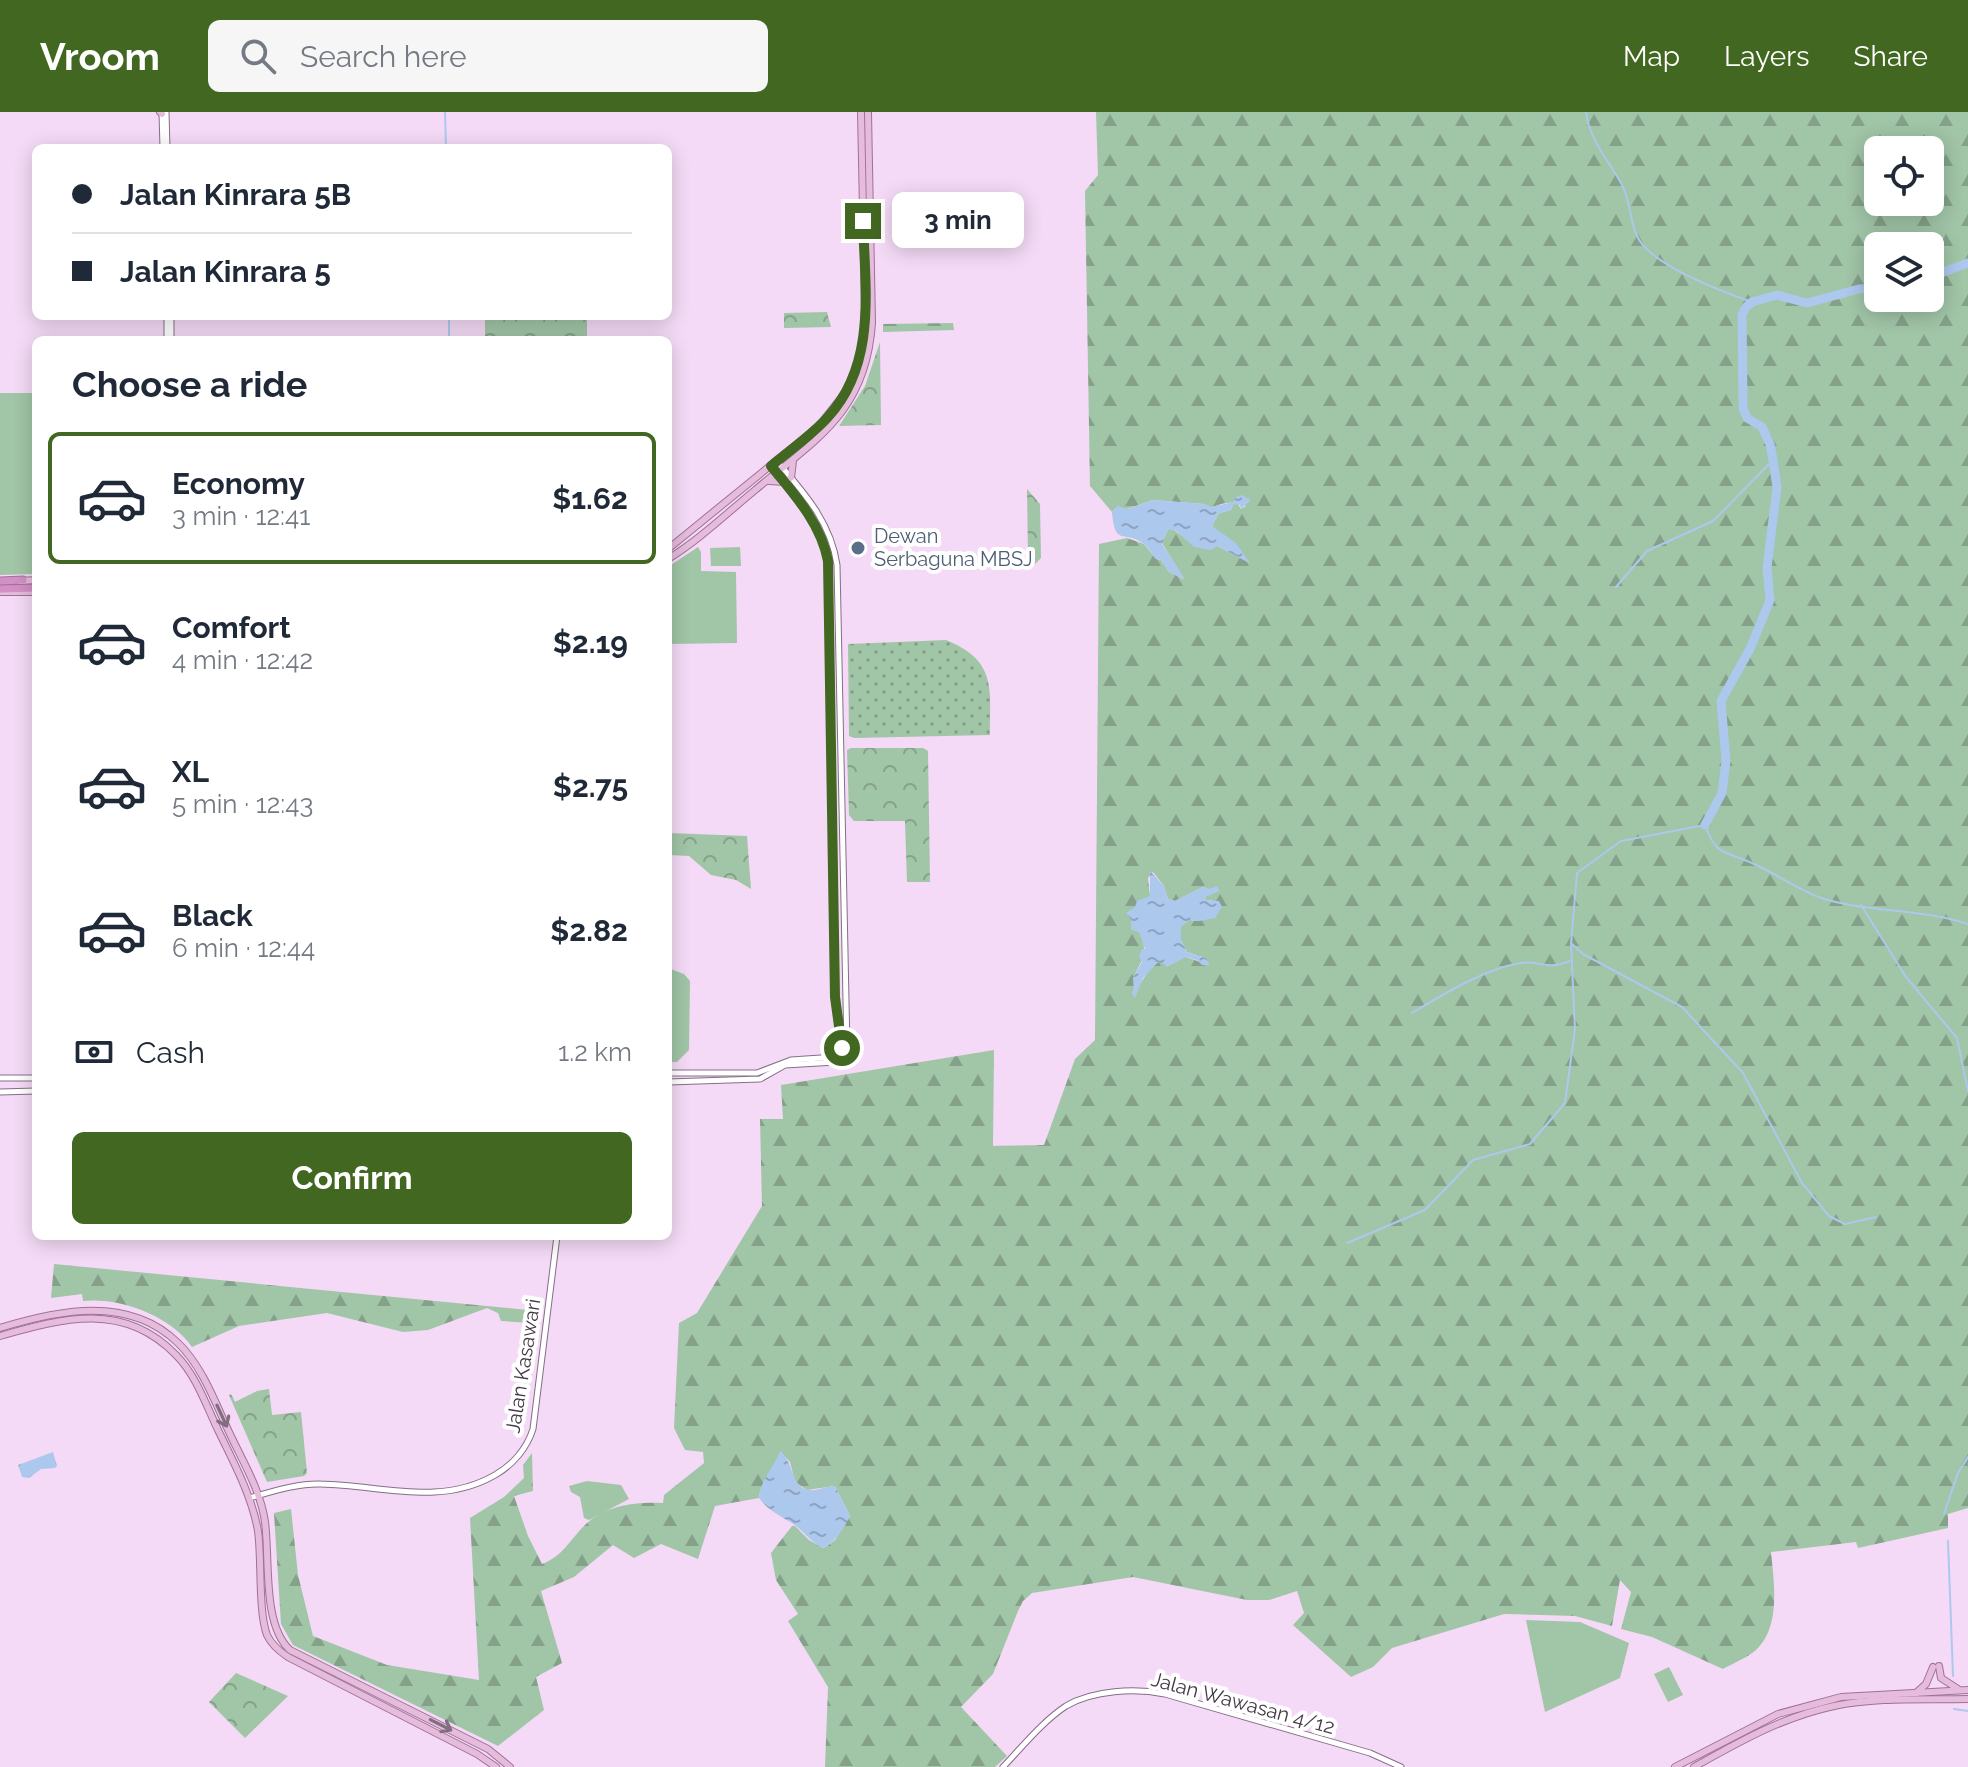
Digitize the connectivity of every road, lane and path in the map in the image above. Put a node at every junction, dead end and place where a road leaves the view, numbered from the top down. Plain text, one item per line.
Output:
1 (861, 112) edge
2 (868, 112) edge
3 (164, 113) edge
4 (165, 144) edge
5 (795, 458) junction
6 (777, 466) junction
7 (787, 480) junction
8 (764, 482) junction
9 (672, 546) edge
10 (672, 556) edge
11 (23, 580) joint
12 (32, 580) edge
13 (0, 582) edge
14 (32, 590) edge
15 (0, 591) edge
16 (844, 1040) junction
17 (672, 1073) edge
18 (0, 1078) edge
19 (32, 1078) edge
20 (672, 1082) edge
21 (32, 1091) edge
22 (0, 1092) edge
23 (557, 1240) edge
24 (0, 1328) edge
25 (0, 1336) edge
26 (258, 1496) junction
27 (248, 1498) junction
28 (1964, 1690) edge
29 (1916, 1693) junction
30 (1968, 1699) edge
31 (496, 1767) edge
32 (510, 1767) edge
33 (1003, 1767) edge
34 (1401, 1767) edge
35 (1675, 1767) edge
36 (1694, 1767) edge

1 - 6 main road
2 - 5 main road
3 - 4 street
5 - 6 main road
5 - 7 main road
6 - 7 street
6 - 8 main road
6 - 9 main road
7 - 8 main road
7 - 16 street
7 - 16 street
8 - 10 main road
11 - 12 main road
11 - 13 highway
14 - 15 highway
16 - 17 street
16 - 20 street
18 - 19 street
21 - 22 street
23 - 26 street, Jalan Kasawari
24 -> 26 main road
25 - 27 main road
26 - 27 street, Jalan Kasawari
26 -> 32 main road
27 - 31 main road
28 - 29 main road
28 - 29 main road
29 - 35 main road
30 - 36 main road
33 - 34 street, Jalan Wawasan 4/12

